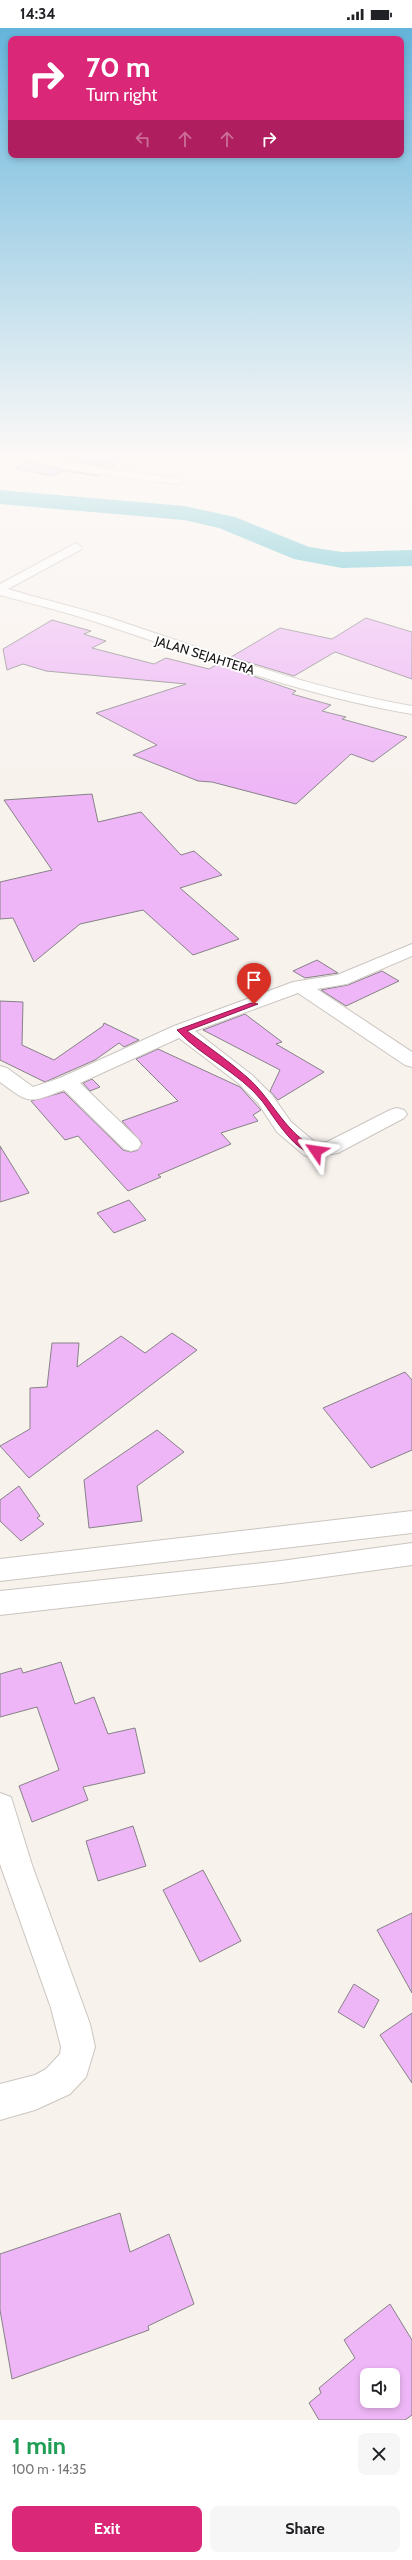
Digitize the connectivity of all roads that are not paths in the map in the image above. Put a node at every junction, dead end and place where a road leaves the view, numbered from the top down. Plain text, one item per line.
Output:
1 (43, 566) edge
2 (0, 590) edge
3 (412, 710) edge
4 (412, 949) edge
5 (300, 986) junction
6 (181, 1030) junction
7 (412, 1061) edge
8 (0, 1072) edge
9 (67, 1082) junction
10 (397, 1114) dead end
11 (131, 1144) dead end
12 (412, 1522) edge
13 (412, 1554) edge
14 (0, 1570) edge
15 (0, 1603) edge
16 (0, 1807) edge
17 (0, 2102) edge

1 - 2 street
2 - 3 street, JALAN SEJAHTERA
4 - 5 street
5 - 6 street
5 - 7 street
6 - 9 street
6 - 10 street
8 - 9 street
9 - 11 street
12 - 14 street
13 - 15 street
16 - 17 street

